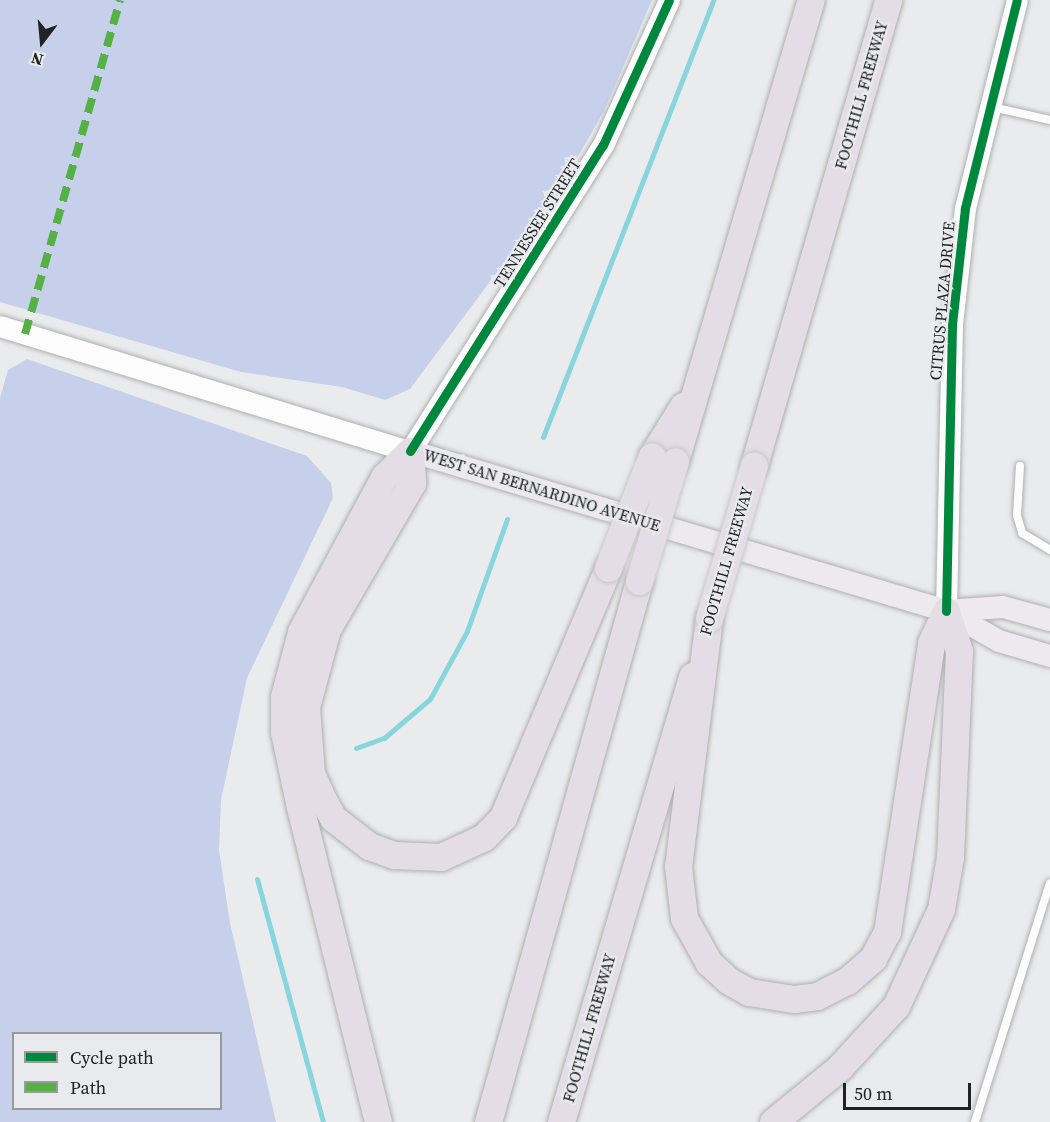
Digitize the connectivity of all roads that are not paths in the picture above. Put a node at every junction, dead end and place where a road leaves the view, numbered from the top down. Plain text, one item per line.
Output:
1 (669, 0) edge
2 (811, 0) edge
3 (888, 0) edge
4 (1017, 0) edge
5 (988, 106) junction
6 (1050, 120) edge
7 (0, 326) edge
8 (410, 451) junction
9 (663, 459) junction
10 (1020, 466) dead end
11 (1050, 550) edge
12 (946, 611) junction
13 (709, 618) junction
14 (1050, 620) edge
15 (1050, 656) edge
16 (1050, 883) edge
17 (378, 1122) edge
18 (488, 1122) edge
19 (561, 1122) edge
20 (773, 1122) edge
21 (975, 1122) edge

1 - 8 street, TENNESSEE STREET
2 - 9 highway
3 - 13 highway, FOOTHILL FREEWAY, bridge
4 - 5 street, CITRUS PLAZA DRIVE
5 - 6 lane
5 - 12 street, CITRUS PLAZA DRIVE
7 - 8 street, WEST SAN BERNARDINO AVENUE
8 - 9 highway, bridge
8 - 12 main road, WEST SAN BERNARDINO AVENUE
8 - 17 highway
9 - 18 highway, bridge
10 - 11 lane
12 - 13 highway
12 - 14 main road
12 - 15 main road
12 - 20 highway
13 - 19 highway, FOOTHILL FREEWAY
16 - 21 lane

